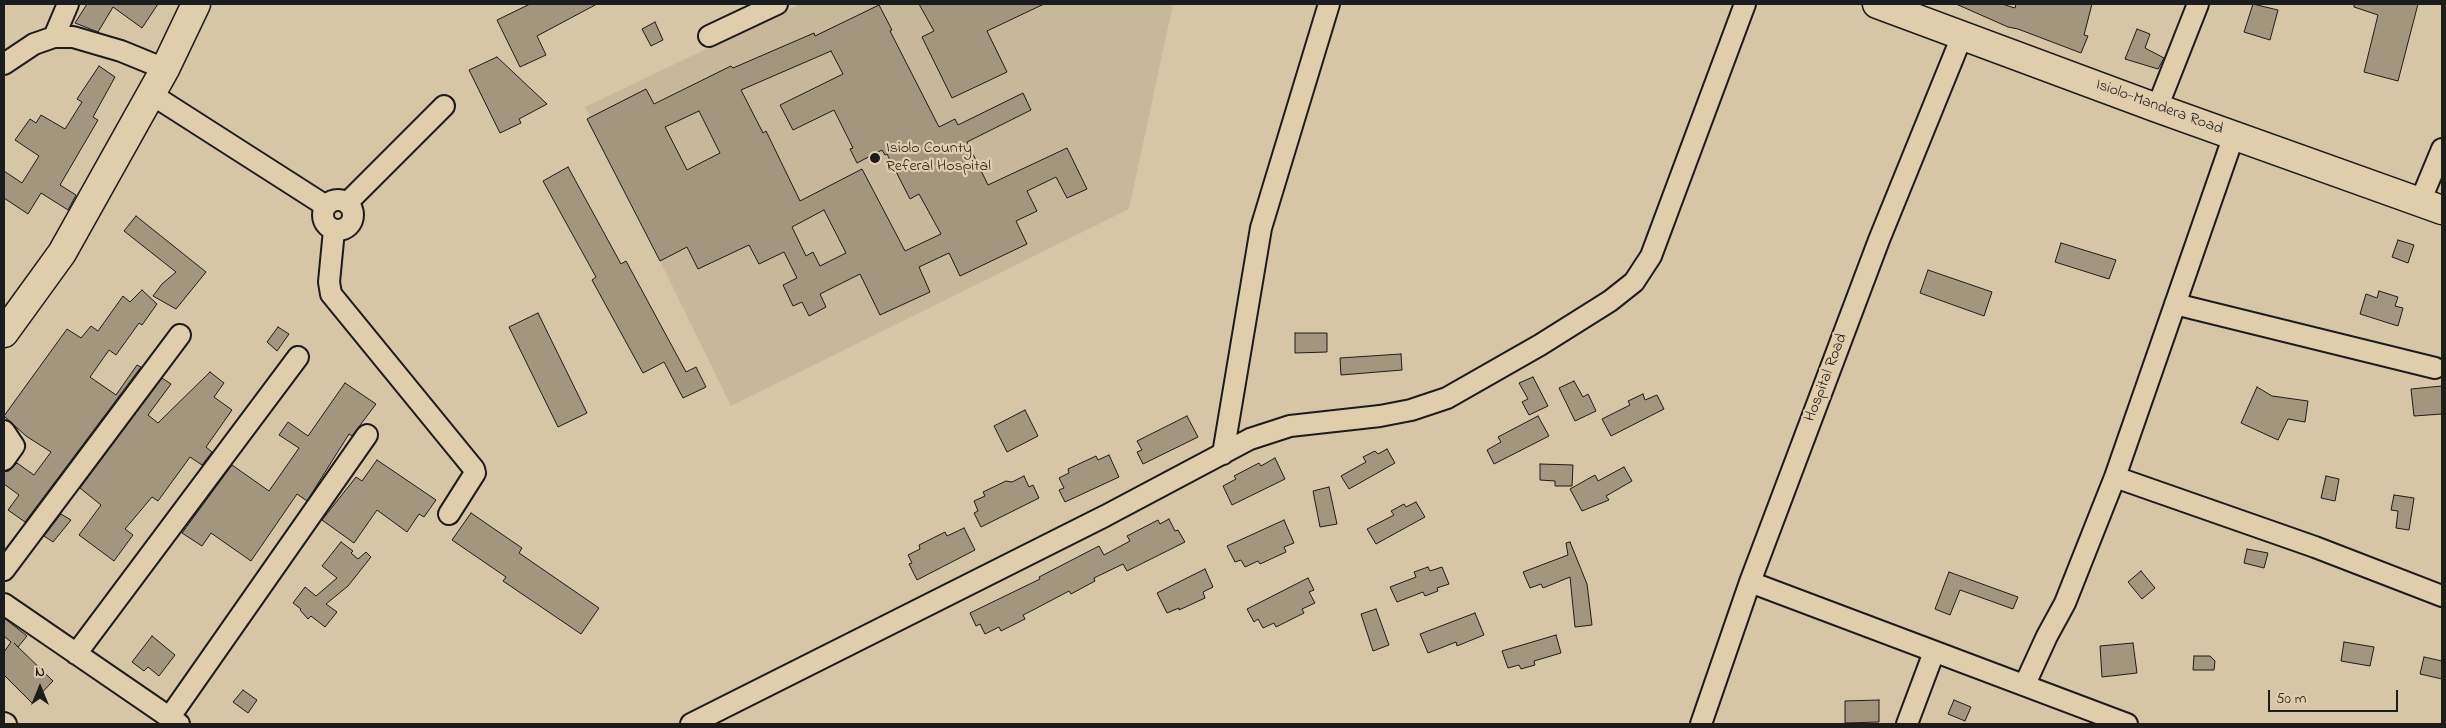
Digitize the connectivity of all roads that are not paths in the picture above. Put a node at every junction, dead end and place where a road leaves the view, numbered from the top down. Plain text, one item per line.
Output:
1 (68, 4) edge
2 (196, 4) edge
3 (777, 4) edge
4 (1329, 4) edge
5 (1745, 4) edge
6 (1877, 4) edge
7 (2198, 4) edge
8 (709, 36) dead end
9 (1962, 36) junction
10 (54, 37) junction
11 (4, 64) edge
12 (165, 69) junction
13 (151, 94) junction
14 (444, 106) dead end
15 (2157, 108) junction
16 (2234, 135) junction
17 (2442, 149) edge
18 (347, 203) junction
19 (326, 206) junction
20 (2431, 206) edge
21 (334, 230) junction
22 (2174, 304) junction
23 (4, 333) edge
24 (180, 335) dead end
25 (298, 357) dead end
26 (2434, 368) dead end
27 (4, 431) edge
28 (367, 434) dead end
29 (1223, 454) junction
30 (4, 460) edge
31 (2115, 477) junction
32 (449, 514) dead end
33 (4, 570) edge
34 (1750, 582) junction
35 (2442, 596) edge
36 (4, 604) edge
37 (1934, 652) junction
38 (76, 654) junction
39 (2025, 684) junction
40 (174, 721) edge
41 (691, 724) edge
42 (1701, 724) edge
43 (1907, 724) edge
44 (2127, 724) edge

1 - 10 street
2 - 12 highway
3 - 8 street
4 - 29 street
5 - 29 street
6 - 9 highway, Isiolo-Mandera Road
7 - 15 street
9 - 15 highway, Isiolo-Mandera Road
9 - 34 street, Hospital Road
10 - 11 street
10 - 12 street
12 - 13 highway
13 - 19 street
13 - 23 highway
14 - 18 street
15 - 16 highway, Isiolo-Mandera Road
16 - 20 highway, Isiolo-Mandera Road
16 - 22 street
17 - 20 street
18 - 19 street
18 - 21 street
19 - 21 street
21 - 32 street
22 - 26 street
22 - 31 street
24 - 33 street
25 - 38 street
27 - 30 street
28 - 40 street
29 - 41 street
31 - 35 street
31 - 39 street
34 - 37 street
34 - 42 street, Hospital Road
36 - 38 street
37 - 39 street
37 - 43 street
38 - 40 street
39 - 44 street

